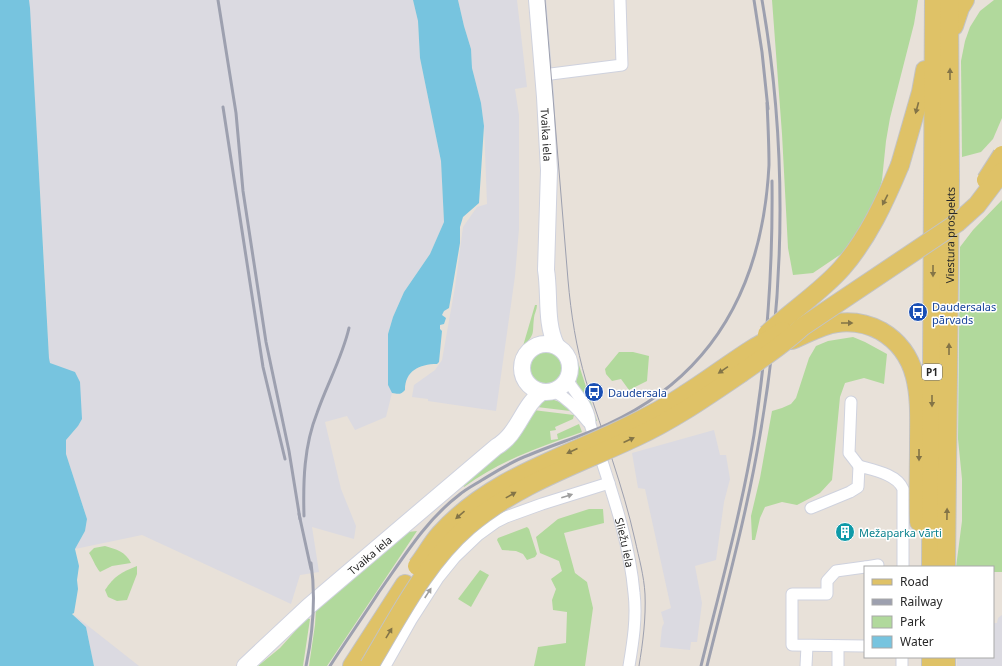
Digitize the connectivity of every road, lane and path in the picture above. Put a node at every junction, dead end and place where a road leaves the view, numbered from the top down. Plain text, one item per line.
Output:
1 (537, 0) edge
2 (620, 0) edge
3 (934, 0) edge
4 (950, 0) edge
5 (965, 0) edge
6 (950, 47) junction
7 (543, 75) junction
8 (1002, 155) edge
9 (1002, 172) edge
10 (941, 176) junction
11 (546, 270) junction
12 (784, 344) junction
13 (538, 345) junction
14 (556, 345) junction
15 (755, 347) junction
16 (567, 379) junction
17 (525, 381) junction
18 (548, 391) junction
19 (851, 402) dead end
20 (590, 424) junction
21 (496, 447) junction
22 (859, 466) junction
23 (609, 483) junction
24 (811, 508) dead end
25 (878, 565) dead end
26 (872, 566) edge
27 (903, 566) edge
28 (922, 566) edge
29 (931, 566) edge
30 (946, 566) edge
31 (864, 567) edge
32 (807, 646) junction
33 (838, 646) junction
34 (864, 646) edge
35 (388, 665) edge
36 (246, 666) edge
37 (352, 666) edge
38 (369, 666) edge
39 (629, 666) edge
40 (806, 666) edge
41 (838, 666) edge

1 - 7 street, Tvaika iela
2 - 7 street
3 - 10 main road, Viestura prospekts / P1
3 -> 15 main road, bridge
4 - 6 main road, Viestura prospekts / P1
5 - 6 main road
10 -> 6 main road, Viestura prospekts / P1
7 - 11 street, Tvaika iela
8 - 15 main road, bridge
9 - 12 main road, bridge
10 -> 29 main road, Viestura prospekts / P1
30 -> 10 main road, Viestura prospekts / P1
11 - 13 street, Tvaika iela
11 - 14 street, Tvaika iela
12 -> 28 main road
38 -> 12 main road, bridge
13 - 14 street
13 - 17 street, Tvaika iela
14 - 16 street, Tvaika iela
15 -> 37 main road, bridge
16 - 18 street, Tvaika iela
16 - 20 street, Sliežu iela
17 - 18 street
17 - 21 street, Tvaika iela
18 - 20 street, Sliežu iela
18 - 21 street, Tvaika iela
19 - 22 street
20 - 23 street, Sliežu iela
21 - 36 street, Tvaika iela
22 - 24 street
22 - 27 street
35 -> 23 street
23 - 39 street, Sliežu iela
25 - 26 street
31 - 32 street
32 - 33 street
32 - 40 street
33 - 34 street
33 - 41 street

